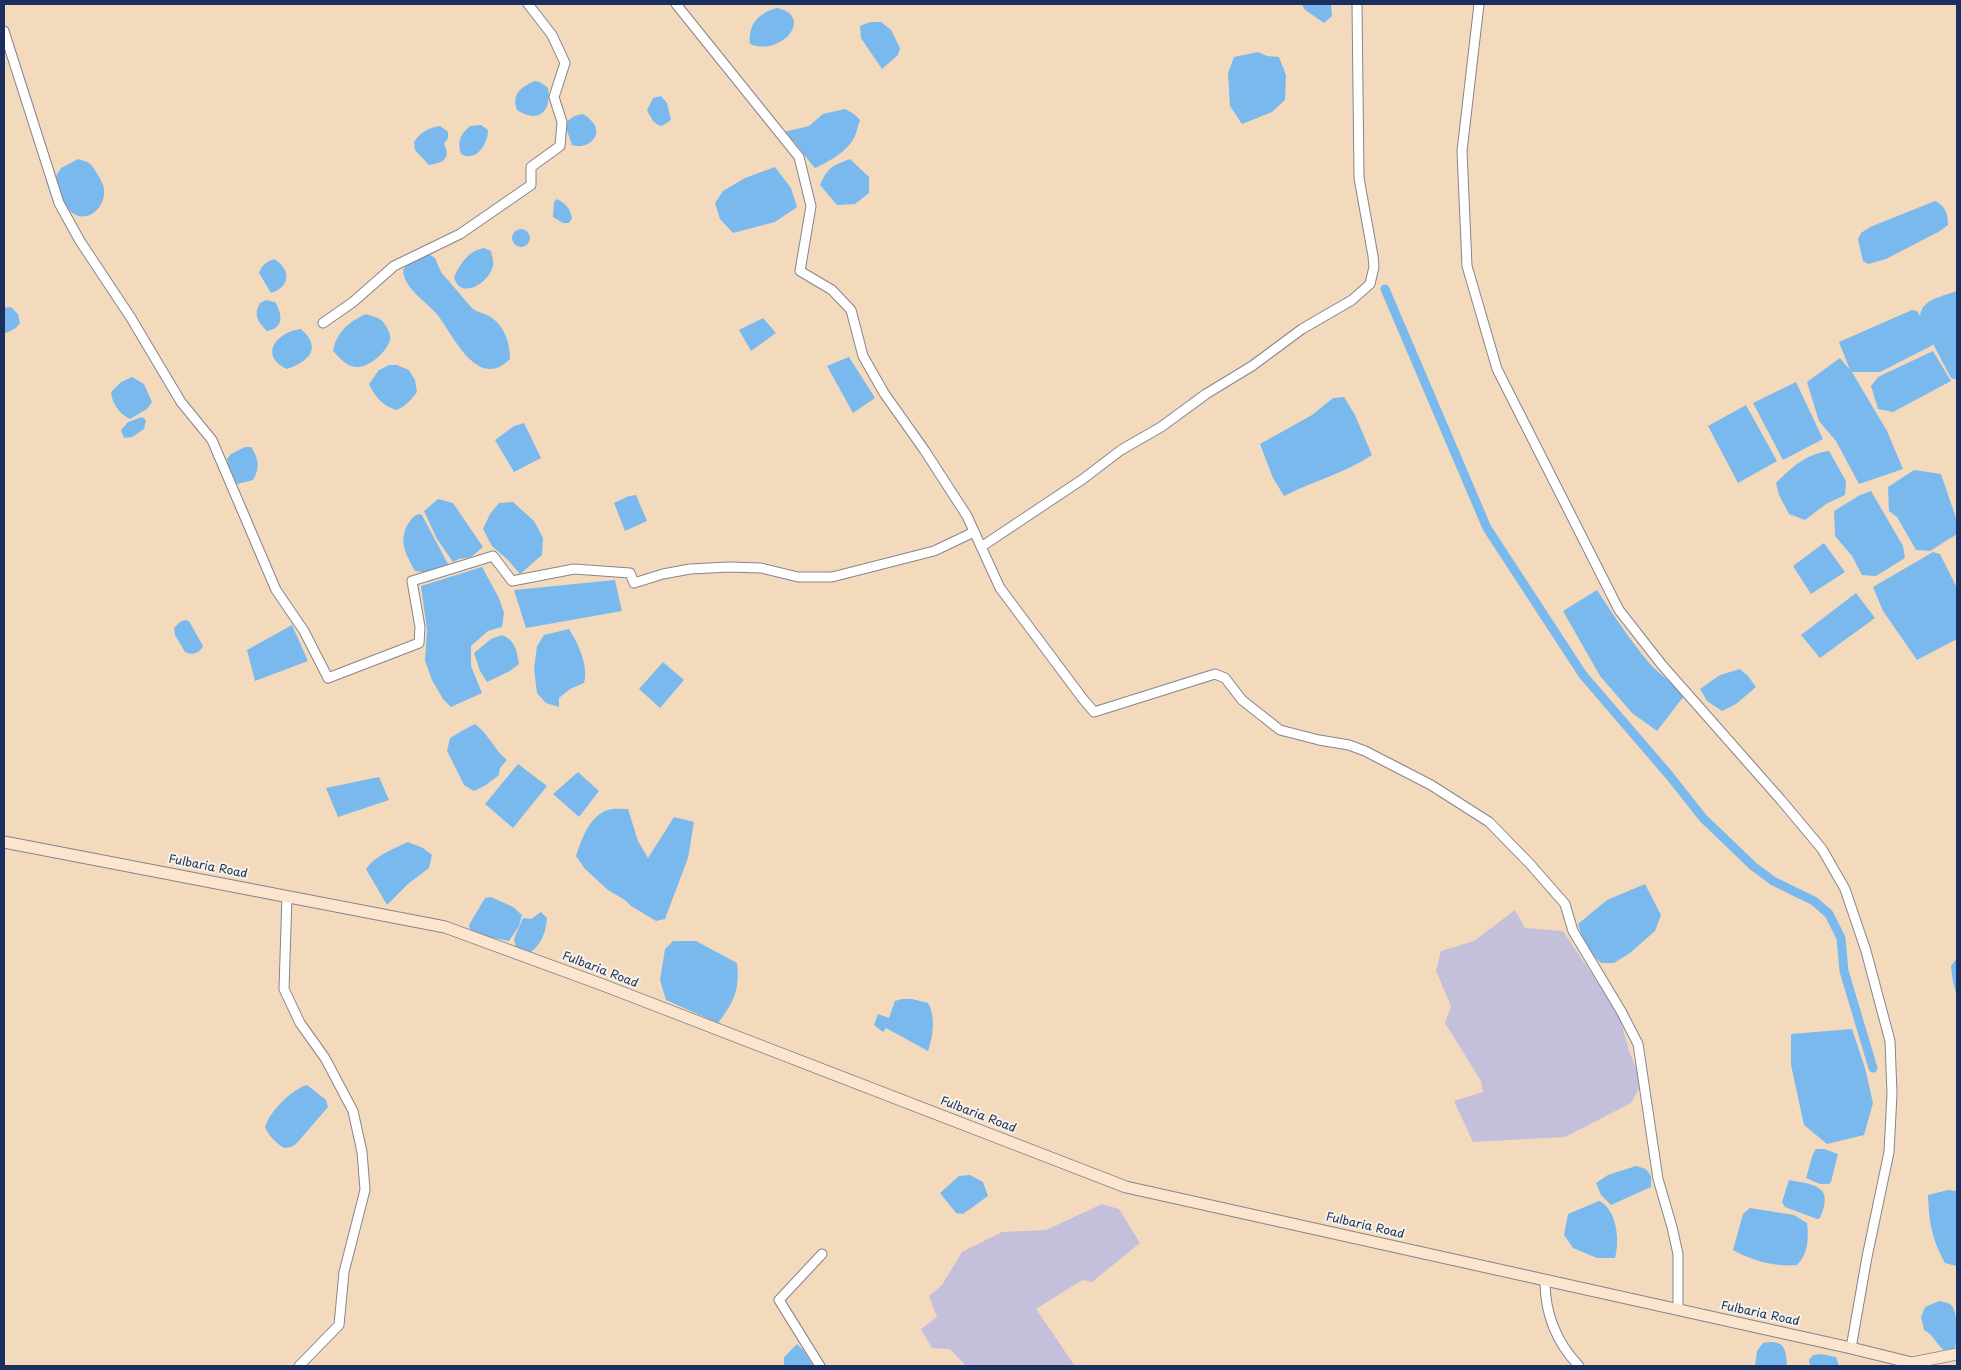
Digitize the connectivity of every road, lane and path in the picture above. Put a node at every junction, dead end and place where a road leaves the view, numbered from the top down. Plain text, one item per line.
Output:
1 (528, 4) edge
2 (676, 4) edge
3 (1357, 4) edge
4 (1479, 4) edge
5 (4, 31) edge
6 (323, 323) dead end
7 (974, 532) junction
8 (980, 547) junction
9 (4, 842) edge
10 (287, 896) junction
11 (822, 1254) dead end
12 (1545, 1281) junction
13 (1678, 1310) junction
14 (1851, 1348) junction
15 (1957, 1354) edge
16 (1909, 1364) edge
17 (299, 1366) edge
18 (820, 1366) edge
19 (1579, 1366) edge

1 - 6 street
2 - 7 street
3 - 8 street
4 - 14 street
5 - 7 street
7 - 8 street
8 - 13 street
9 - 10 main road, Fulbaria Road
10 - 12 main road, Fulbaria Road
10 - 17 street
11 - 18 street
12 - 13 main road, Fulbaria Road
12 - 19 street
13 - 14 main road, Fulbaria Road
14 - 16 main road, Fulbaria Road
15 - 16 main road, Fulbaria Road

